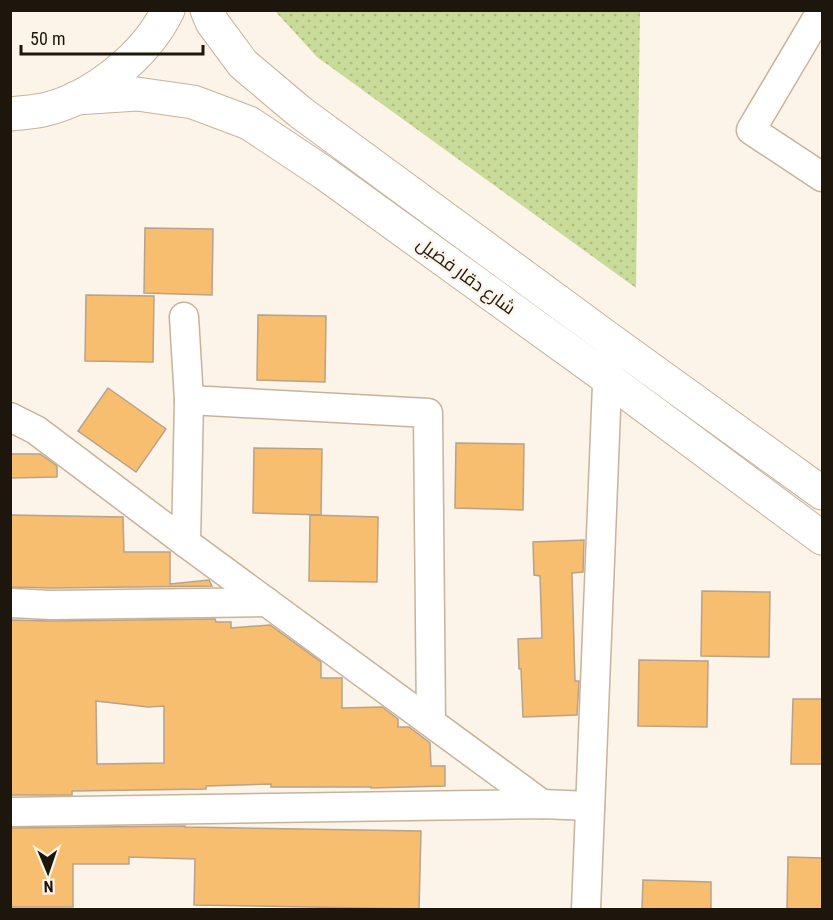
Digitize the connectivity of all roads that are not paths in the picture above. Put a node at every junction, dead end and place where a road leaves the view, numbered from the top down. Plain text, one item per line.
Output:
1 (168, 10) edge
2 (207, 10) edge
3 (822, 10) edge
4 (76, 98) junction
5 (44, 110) junction
6 (10, 114) edge
7 (10, 128) edge
8 (822, 177) edge
9 (184, 317) dead end
10 (609, 339) junction
11 (607, 378) junction
12 (189, 400) junction
13 (10, 417) edge
14 (822, 493) edge
15 (822, 538) edge
16 (186, 543) junction
17 (267, 602) junction
18 (10, 603) edge
19 (431, 722) junction
20 (542, 804) junction
21 (590, 806) junction
22 (10, 812) edge
23 (586, 909) edge

1 - 4 main road
2 - 10 main road, شارع دقار فضيل
3 - 8 street
4 - 5 main road
4 - 11 main road, شارع دقار فضيل
5 - 6 main road
5 - 7 main road
9 - 12 street
10 - 11 street
10 - 14 main road, شارع دقار فضيل
11 - 15 main road, شارع دقار فضيل
11 - 21 street
12 - 16 street
12 - 19 street
13 - 16 street
16 - 17 street
17 - 18 street
17 - 19 street
19 - 20 street
20 - 21 street
20 - 22 street
21 - 23 street

